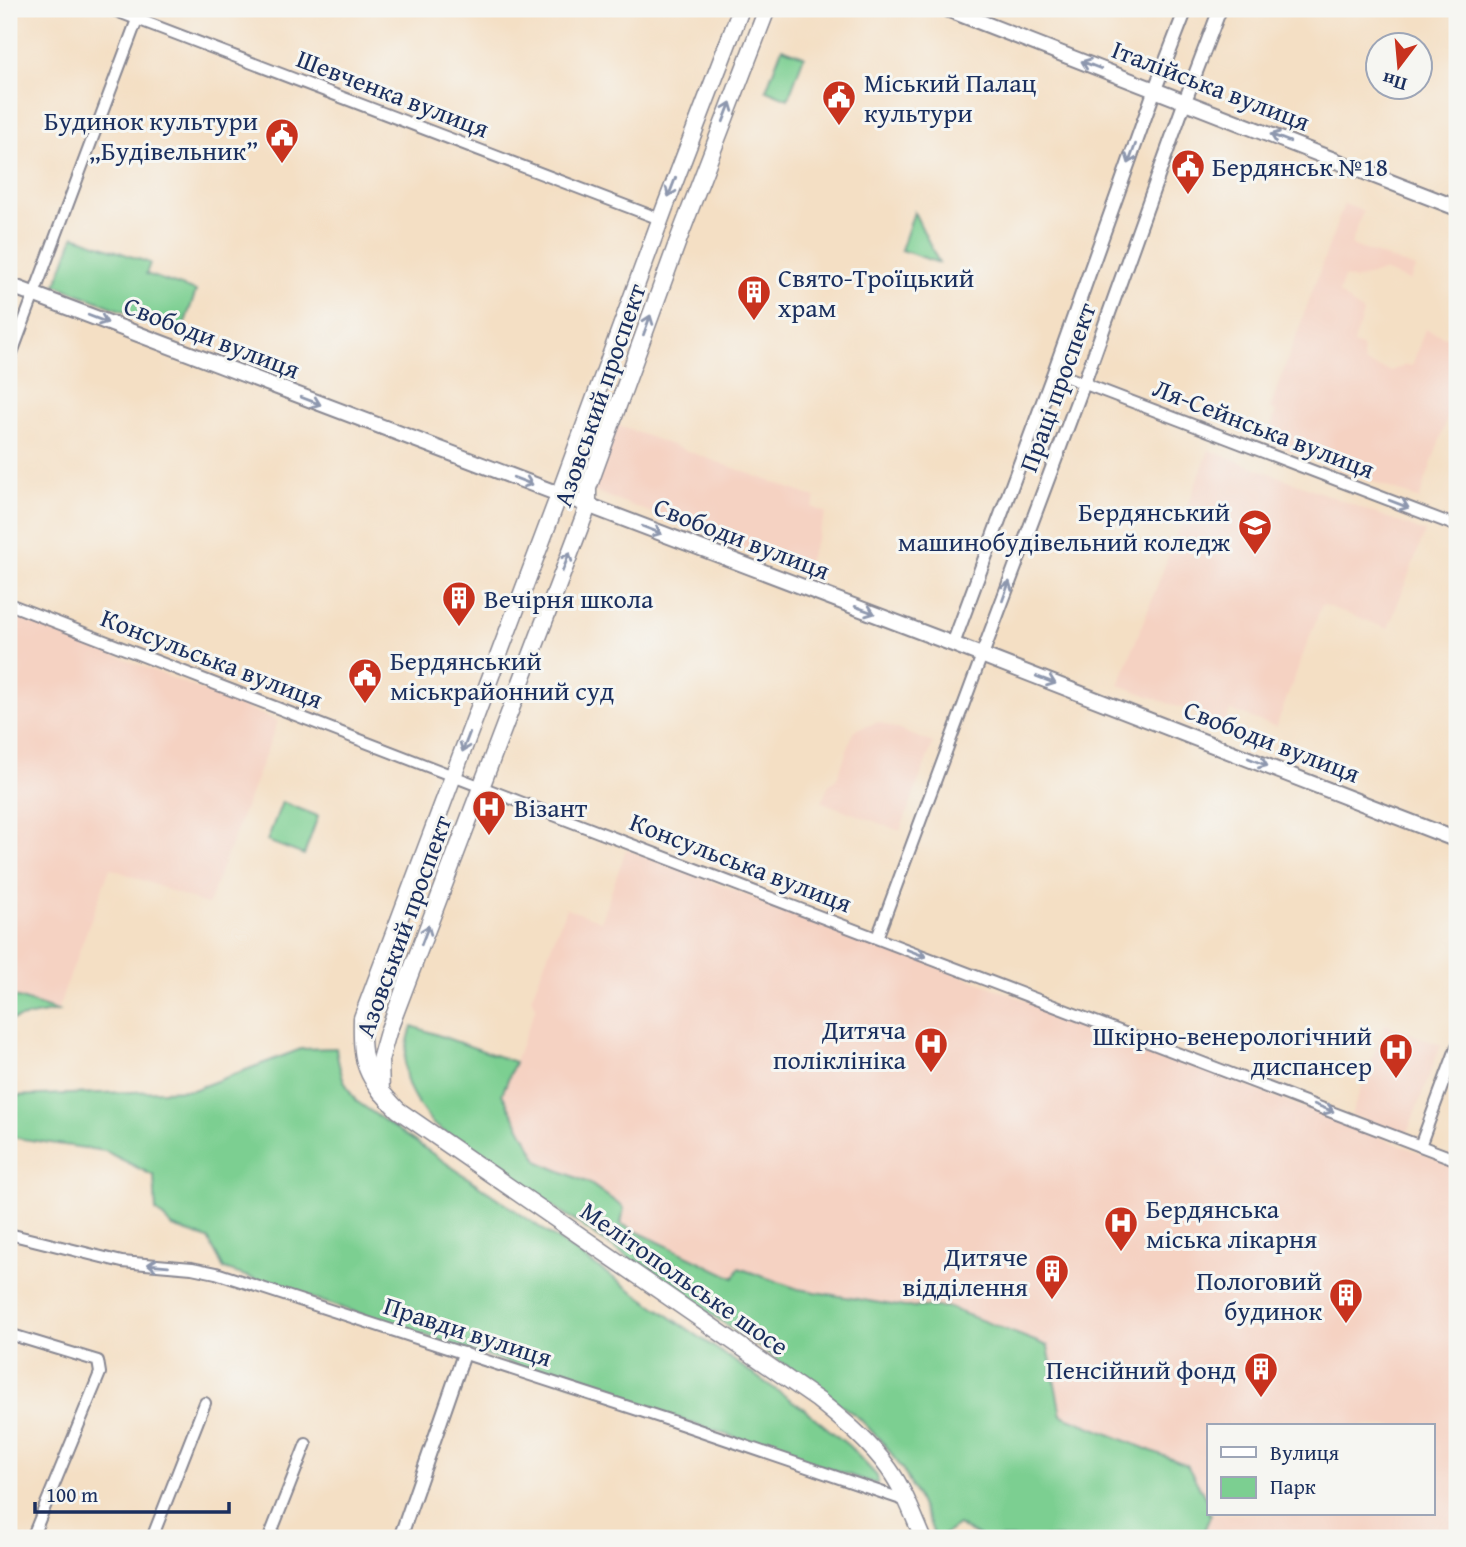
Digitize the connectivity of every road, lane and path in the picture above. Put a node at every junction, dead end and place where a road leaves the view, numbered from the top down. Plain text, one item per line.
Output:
1 (111, 9) edge
2 (741, 9) edge
3 (767, 9) edge
4 (947, 9) edge
5 (1186, 9) edge
6 (1220, 9) edge
7 (139, 14) edge
8 (1155, 89) junction
9 (1185, 101) junction
10 (1457, 208) edge
11 (660, 219) junction
12 (683, 228) junction
13 (9, 285) edge
14 (35, 295) junction
15 (9, 361) edge
16 (1054, 372) junction
17 (1084, 383) junction
18 (559, 495) junction
19 (588, 506) junction
20 (1457, 526) edge
21 (9, 604) edge
22 (953, 644) junction
23 (982, 655) junction
24 (453, 776) junction
25 (481, 786) junction
26 (1457, 840) edge
27 (877, 938) junction
28 (1457, 1046) edge
29 (381, 1092) junction
30 (1420, 1146) junction
31 (1457, 1160) edge
32 (9, 1234) edge
33 (9, 1334) edge
34 (464, 1354) junction
35 (205, 1403) dead end
36 (306, 1444) dead end
37 (907, 1501) junction
38 (32, 1538) edge
39 (152, 1538) edge
40 (269, 1538) edge
41 (400, 1538) edge
42 (923, 1538) edge

1 - 7 street, Шевченка вулиця
2 -> 11 main road, Азовський проспект
12 -> 3 main road, Азовський проспект
8 -> 4 main road, Італійська вулиця
5 - 8 street, Праці проспект
6 - 9 street, Праці проспект
7 - 11 street, Шевченка вулиця
7 - 14 street
8 - 9 main road, Італійська вулиця
8 -> 16 street, Праці проспект
10 -> 9 main road, Італійська вулиця
9 - 17 street, Праці проспект
11 - 12 main road
11 - 18 main road, Азовський проспект
19 -> 12 main road, Азовський проспект
13 - 14 main road, Свободи вулиця
14 - 15 street
14 -> 18 main road, Свободи вулиця
16 - 17 street, Ля-Сейнська вулиця
16 - 22 street, Праці проспект
17 -> 20 street, Ля-Сейнська вулиця
23 -> 17 street, Праці проспект
18 - 19 main road, Свободи вулиця
18 -> 24 main road, Азовський проспект
19 -> 22 main road, Свободи вулиця
25 -> 19 main road, Азовський проспект
21 - 24 street, Консульська вулиця
22 - 23 main road, Свободи вулиця
23 -> 26 main road, Свободи вулиця
23 - 27 street, Праці проспект
24 - 25 street, Консульська вулиця
24 - 29 main road, Азовський проспект
25 - 27 street, Консульська вулиця
29 -> 25 main road, Азовський проспект
27 -> 30 street, Консульська вулиця
28 - 30 street
29 - 37 main road, Мелітопольське шосе
30 - 31 street, Консульська вулиця
34 -> 32 street, Правди вулиця
33 - 38 street
34 - 37 street, Правди вулиця
34 - 41 street
35 - 39 street
36 - 40 street
37 - 42 main road, Мелітопольське шосе

